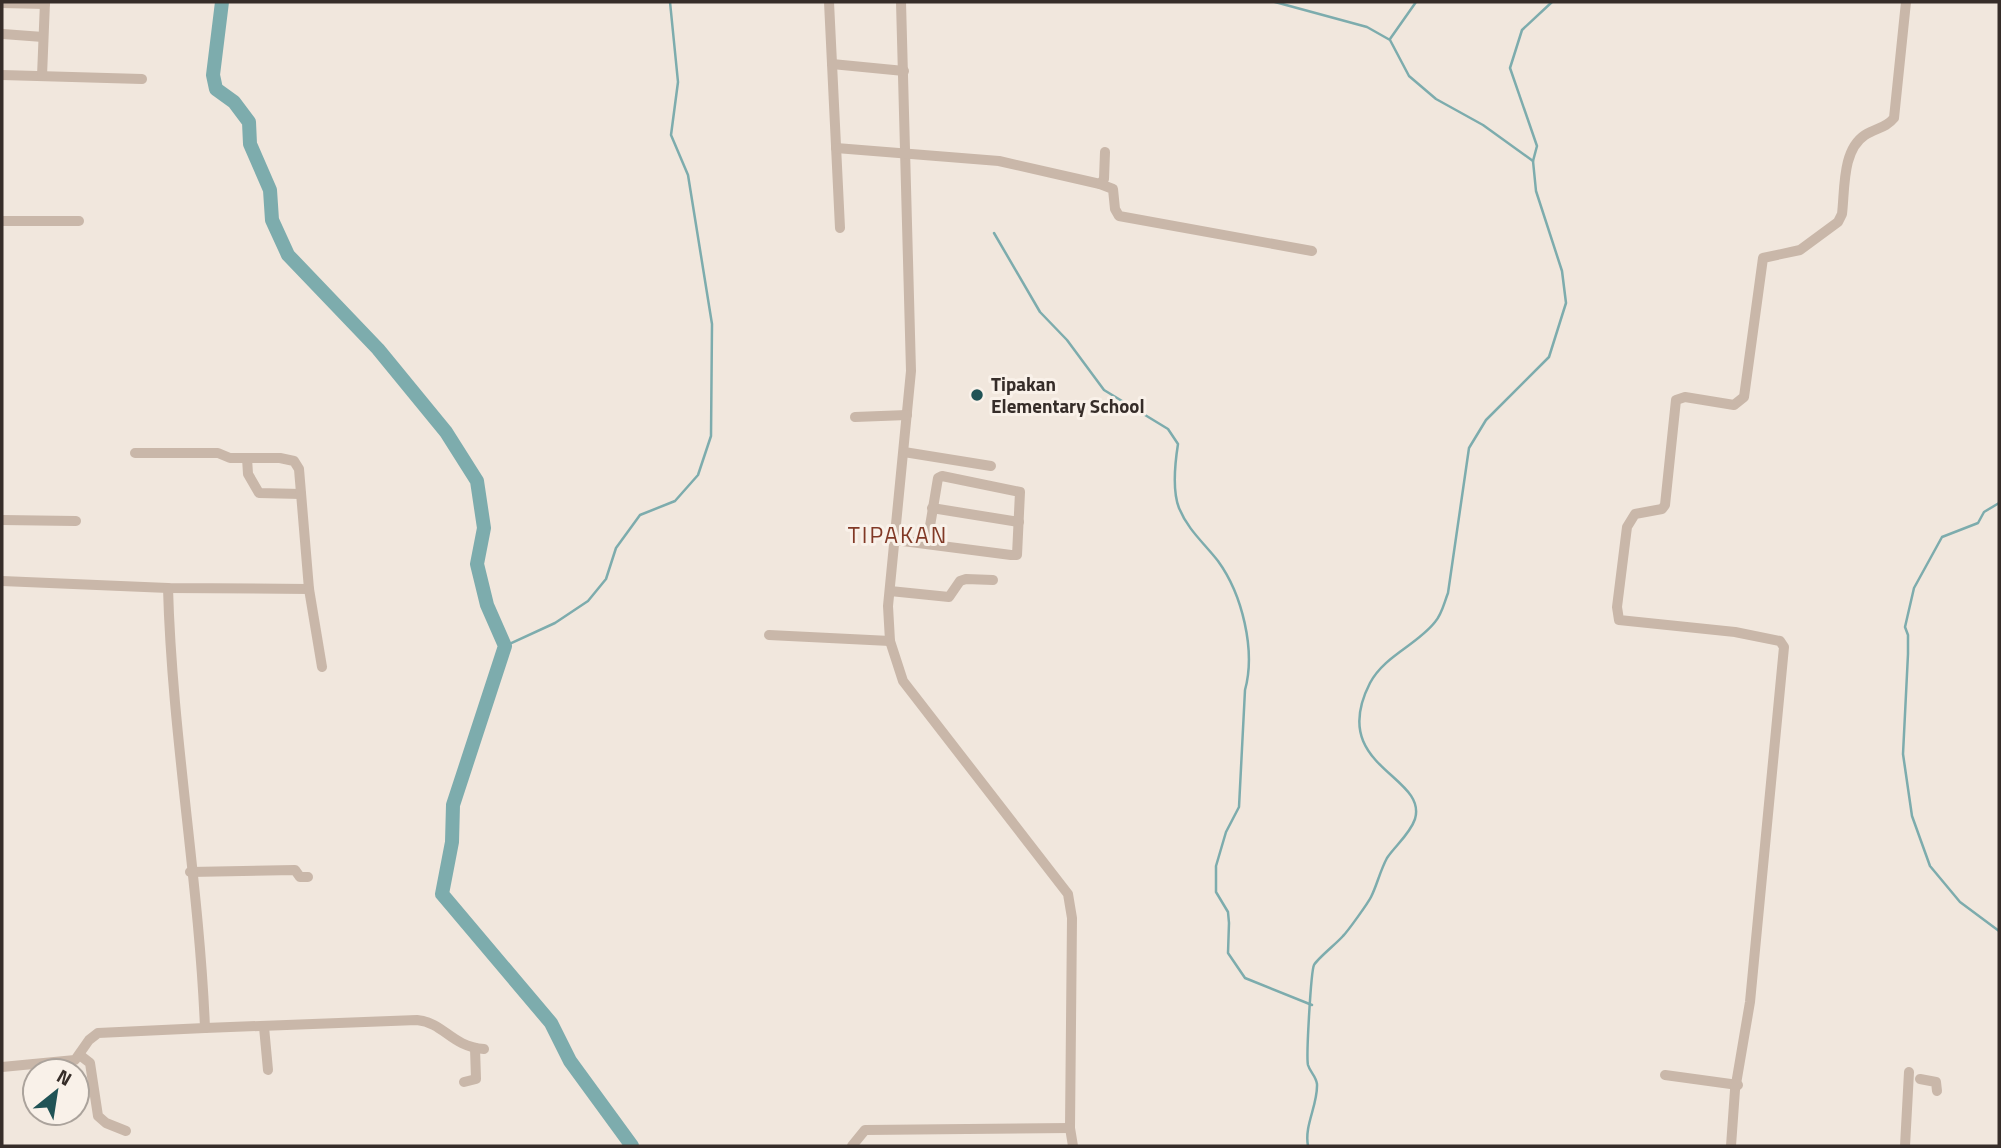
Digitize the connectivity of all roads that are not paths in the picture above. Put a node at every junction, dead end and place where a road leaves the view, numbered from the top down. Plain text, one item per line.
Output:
1 (830, 2) edge
2 (901, 2) edge
3 (1906, 2) edge
4 (2, 3) edge
5 (45, 3) edge
6 (3, 34) edge
7 (43, 37) junction
8 (832, 64) junction
9 (904, 71) junction
10 (2, 75) edge
11 (43, 76) junction
12 (142, 79) dead end
13 (836, 148) junction
14 (1105, 152) dead end
15 (907, 156) junction
16 (1100, 184) junction
17 (2, 220) edge
18 (79, 221) dead end
19 (840, 228) dead end
20 (1312, 251) dead end
21 (907, 415) junction
22 (855, 417) dead end
23 (904, 452) junction
24 (135, 453) dead end
25 (247, 458) junction
26 (991, 466) dead end
27 (301, 494) junction
28 (932, 508) junction
29 (2, 520) edge
30 (76, 521) dead end
31 (1019, 522) junction
32 (895, 540) junction
33 (927, 544) junction
34 (2, 580) edge
35 (993, 580) dead end
36 (168, 588) junction
37 (309, 589) junction
38 (890, 591) junction
39 (769, 635) dead end
40 (890, 640) junction
41 (322, 667) dead end
42 (190, 872) junction
43 (308, 877) dead end
44 (264, 1027) junction
45 (205, 1028) junction
46 (80, 1056) junction
47 (2, 1068) edge
48 (268, 1070) dead end
49 (1665, 1075) dead end
50 (464, 1082) dead end
51 (1738, 1085) junction
52 (1937, 1091) dead end
53 (1070, 1128) junction
54 (126, 1131) dead end
55 (852, 1146) edge
56 (1073, 1146) edge
57 (1731, 1146) edge
58 (1905, 1146) edge

1 - 8 street
2 - 9 street
3 - 51 street
4 - 5 street
5 - 7 street
6 - 7 street
7 - 11 street
8 - 9 street
8 - 13 street
9 - 15 street
10 - 11 street
11 - 12 street
13 - 15 street
13 - 19 street
14 - 16 street
15 - 16 street
15 - 21 street
16 - 20 street
17 - 18 street
21 - 22 street
21 - 23 street
23 - 26 street
23 - 32 street
24 - 25 street
25 - 27 street
25 - 27 street
27 - 37 street
28 - 31 street
28 - 31 street
28 - 33 street
29 - 30 street
31 - 33 street
32 - 33 street
32 - 38 street
34 - 36 street
35 - 38 street
36 - 37 street
36 - 42 street
37 - 41 street
38 - 40 street
39 - 40 street
40 - 53 street
42 - 43 street
42 - 45 street
44 - 45 street
44 - 48 street
44 - 50 street
45 - 46 street
46 - 47 street
46 - 54 street
49 - 51 street
51 - 57 street
52 - 58 street
53 - 55 street
53 - 56 street

